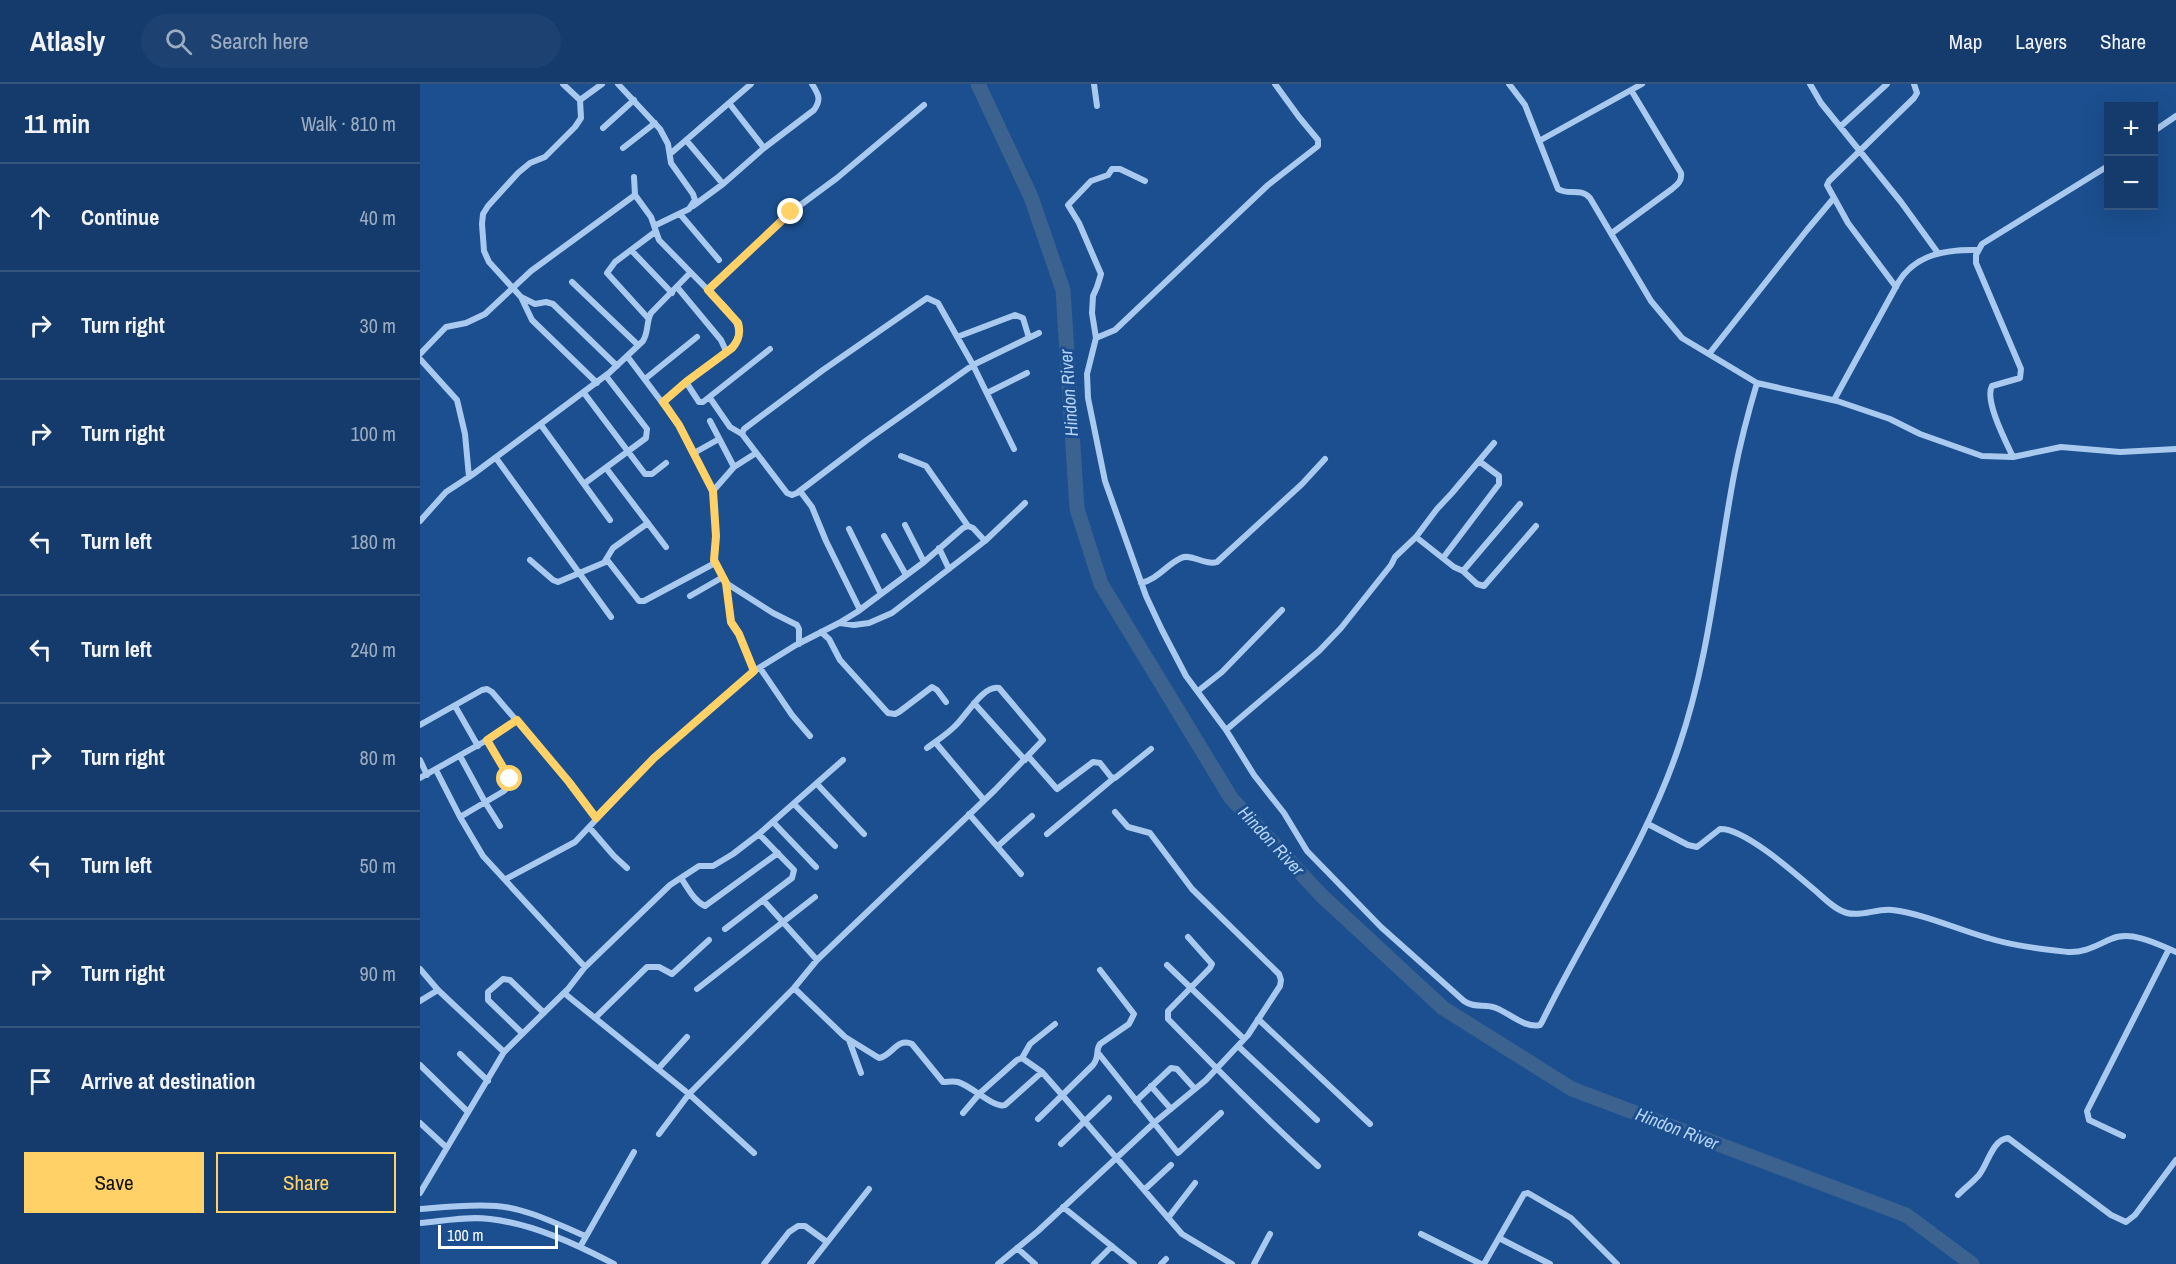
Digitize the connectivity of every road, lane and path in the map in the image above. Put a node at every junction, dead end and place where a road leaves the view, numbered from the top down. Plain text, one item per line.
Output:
1 (563, 84) edge
2 (602, 84) edge
3 (618, 84) edge
4 (751, 84) edge
5 (812, 84) edge
6 (1094, 84) edge
7 (1275, 84) edge
8 (1509, 84) edge
9 (1642, 84) edge
10 (1810, 84) edge
11 (1887, 84) edge
12 (1914, 84) edge
13 (1634, 88) edge
14 (580, 100) junction
15 (634, 100) junction
16 (729, 103) junction
17 (924, 105) dead end
18 (1097, 106) dead end
19 (2176, 116) edge
20 (655, 123) junction
21 (1841, 126) junction
22 (603, 128) dead end
23 (2158, 128) edge
24 (686, 140) junction
25 (1539, 141) junction
26 (623, 148) dead end
27 (764, 148) junction
28 (1861, 151) junction
29 (670, 154) junction
30 (2104, 169) edge
31 (634, 177) dead end
32 (1144, 181) dead end
33 (723, 184) junction
34 (635, 195) junction
35 (1833, 199) junction
36 (693, 206) junction
37 (680, 214) junction
38 (656, 229) junction
39 (1612, 233) junction
40 (631, 250) junction
41 (1978, 250) junction
42 (1938, 253) junction
43 (719, 260) dead end
44 (690, 273) junction
45 (572, 282) dead end
46 (1896, 287) junction
47 (512, 288) junction
48 (674, 290) junction
49 (708, 290) junction
50 (521, 297) junction
51 (648, 318) junction
52 (1039, 333) dead end
53 (697, 337) dead end
54 (957, 337) junction
55 (1029, 338) junction
56 (1096, 338) junction
57 (638, 345) junction
58 (770, 349) dead end
59 (726, 351) junction
60 (420, 354) edge
61 (1709, 354) junction
62 (627, 356) junction
63 (420, 359) edge
64 (973, 365) junction
65 (617, 366) junction
66 (1027, 373) dead end
67 (606, 376) junction
68 (645, 379) junction
69 (686, 382) junction
70 (597, 383) junction
71 (1757, 383) junction
72 (584, 393) junction
73 (987, 393) junction
74 (710, 398) junction
75 (1834, 400) junction
76 (663, 402) junction
77 (710, 422) dead end
78 (542, 424) junction
79 (742, 434) junction
80 (719, 439) junction
81 (1494, 442) dead end
82 (1014, 449) dead end
83 (2176, 449) edge
84 (629, 451) junction
85 (694, 453) junction
86 (756, 453) junction
87 (901, 456) dead end
88 (2013, 457) junction
89 (496, 458) junction
90 (1325, 459) dead end
91 (1479, 461) junction
92 (666, 463) dead end
93 (734, 467) junction
94 (606, 468) junction
95 (469, 477) junction
96 (585, 483) junction
97 (713, 491) junction
98 (800, 491) junction
99 (1025, 503) dead end
100 (1520, 504) dead end
101 (610, 520) dead end
102 (420, 521) edge
103 (648, 523) junction
104 (904, 525) dead end
105 (968, 526) junction
106 (1536, 526) dead end
107 (849, 529) dead end
108 (884, 536) dead end
109 (1416, 537) junction
110 (985, 541) junction
111 (666, 547) dead end
112 (939, 548) junction
113 (1443, 558) junction
114 (530, 560) dead end
115 (604, 561) junction
116 (924, 562) junction
117 (715, 563) junction
118 (949, 569) junction
119 (1463, 571) junction
120 (579, 573) junction
121 (906, 575) junction
122 (724, 580) junction
123 (1141, 583) junction
124 (881, 594) junction
125 (690, 596) dead end
126 (860, 610) junction
127 (1282, 610) dead end
128 (611, 617) dead end
129 (839, 623) junction
130 (821, 632) junction
131 (798, 644) junction
132 (757, 669) junction
133 (1198, 691) junction
134 (946, 702) dead end
135 (974, 703) junction
136 (455, 706) junction
137 (517, 720) junction
138 (420, 725) edge
139 (1226, 730) junction
140 (810, 736) dead end
141 (487, 740) junction
142 (935, 742) junction
143 (478, 746) junction
144 (927, 748) dead end
145 (1151, 749) dead end
146 (460, 756) junction
147 (1027, 758) junction
148 (420, 760) edge
149 (843, 760) dead end
150 (436, 770) junction
151 (423, 776) edge
152 (1114, 778) junction
153 (816, 784) junction
154 (984, 800) junction
155 (485, 802) junction
156 (794, 804) junction
157 (1115, 812) dead end
158 (969, 814) junction
159 (1032, 816) dead end
160 (460, 817) junction
161 (596, 818) junction
162 (773, 822) junction
163 (1648, 824) junction
164 (500, 826) dead end
165 (590, 827) junction
166 (759, 834) junction
167 (864, 834) dead end
168 (1047, 834) dead end
169 (836, 846) dead end
170 (998, 846) junction
171 (778, 854) junction
172 (816, 867) dead end
173 (627, 868) dead end
174 (1022, 874) dead end
175 (681, 878) junction
176 (506, 879) junction
177 (815, 897) dead end
178 (763, 900) junction
179 (784, 923) junction
180 (725, 930) dead end
181 (1188, 937) dead end
182 (709, 940) dead end
183 (2169, 949) junction
184 (2176, 952) edge
185 (817, 960) junction
186 (1167, 965) dead end
187 (585, 967) junction
188 (420, 970) edge
189 (1100, 970) dead end
190 (794, 988) junction
191 (1190, 988) junction
192 (697, 989) dead end
193 (438, 990) junction
194 (564, 993) junction
195 (420, 1001) edge
196 (544, 1013) junction
197 (595, 1018) junction
198 (1258, 1019) junction
199 (1055, 1024) dead end
200 (522, 1033) junction
201 (687, 1037) dead end
202 (849, 1040) junction
203 (1244, 1040) junction
204 (1238, 1046) junction
205 (504, 1052) junction
206 (460, 1054) dead end
207 (1099, 1054) junction
208 (1022, 1058) junction
209 (420, 1065) edge
210 (658, 1069) junction
211 (1216, 1069) junction
212 (1042, 1072) junction
213 (861, 1073) dead end
214 (488, 1081) junction
215 (1151, 1086) junction
216 (1195, 1089) junction
217 (980, 1093) junction
218 (689, 1094) junction
219 (1063, 1096) junction
220 (1109, 1098) dead end
221 (1136, 1101) junction
222 (1171, 1109) junction
223 (468, 1112) junction
224 (963, 1113) dead end
225 (1221, 1113) dead end
226 (1038, 1119) dead end
227 (1317, 1120) dead end
228 (1086, 1121) junction
229 (1155, 1122) junction
230 (420, 1123) edge
231 (1370, 1124) dead end
232 (659, 1134) dead end
233 (2123, 1136) dead end
234 (1061, 1144) dead end
235 (446, 1147) junction
236 (634, 1152) dead end
237 (754, 1153) dead end
238 (1117, 1158) junction
239 (2176, 1160) edge
240 (1172, 1164) dead end
241 (1318, 1166) dead end
242 (1195, 1183) dead end
243 (422, 1184) edge
244 (869, 1189) dead end
245 (1144, 1190) junction
246 (420, 1193) edge
247 (1958, 1195) dead end
248 (1063, 1207) junction
249 (420, 1209) edge
250 (1168, 1218) junction
251 (420, 1223) edge
252 (1270, 1234) dead end
253 (1421, 1234) dead end
254 (585, 1236) junction
255 (1499, 1238) junction
256 (827, 1242) junction
257 (1112, 1246) junction
258 (580, 1247) junction
259 (1017, 1248) junction
260 (614, 1264) edge
261 (764, 1264) edge
262 (810, 1264) edge
263 (998, 1264) edge
264 (1035, 1264) edge
265 (1094, 1264) edge
266 (1134, 1264) edge
267 (1232, 1264) edge
268 (1254, 1264) edge
269 (1483, 1264) edge
270 (1550, 1264) edge
271 (1617, 1264) edge

1 - 14 street
2 - 14 street
3 - 15 street
4 - 16 street
5 - 27 street
6 - 18 street
7 - 56 street
8 - 25 street
9 - 13 street
10 - 21 street
11 - 21 street
12 - 28 street
13 - 25 street
13 - 39 street
14 - 47 street
15 - 20 street
15 - 22 street
16 - 24 street
16 - 27 street
17 - 49 street
19 - 23 street
20 - 26 street
20 - 29 street
21 - 28 street
24 - 29 street
24 - 33 street
25 - 39 street
27 - 33 street
28 - 35 street
28 - 42 street
29 - 36 street
30 - 41 street
31 - 34 street
32 - 56 street
33 - 36 street
34 - 38 street
34 - 47 street
35 - 46 street
35 - 61 street
36 - 37 street
37 - 38 street
37 - 43 street
38 - 40 street
38 - 44 street
39 - 61 street
40 - 48 street
40 - 51 street
41 - 42 street
41 - 88 street
42 - 46 street
44 - 48 street
44 - 49 street
45 - 57 street
46 - 75 street
47 - 50 street
47 - 60 street
48 - 51 street
48 - 59 street
49 - 59 street
50 - 65 street
50 - 70 street
51 - 57 street
52 - 55 street
53 - 68 street
54 - 55 street
54 - 64 street
54 - 79 street
55 - 64 street
56 - 123 street
57 - 62 street
58 - 74 street
59 - 69 street
61 - 71 street
62 - 65 street
62 - 68 street
63 - 95 street
64 - 73 street
64 - 98 street
65 - 67 street
66 - 73 street
67 - 70 street
67 - 84 street
68 - 76 street
69 - 74 street
69 - 76 street
70 - 72 street
71 - 75 street
71 - 163 street
72 - 78 street
72 - 84 street
73 - 82 street
74 - 79 street
75 - 88 street
76 - 85 street
77 - 80 street
78 - 89 street
78 - 96 street
79 - 86 street
80 - 85 street
80 - 93 street
81 - 91 street
83 - 88 street
84 - 92 street
84 - 94 street
85 - 97 street
86 - 93 street
86 - 98 street
87 - 105 street
89 - 95 street
89 - 120 street
90 - 123 street
91 - 109 street
91 - 113 street
93 - 97 street
94 - 96 street
94 - 103 street
95 - 102 street
96 - 101 street
97 - 117 street
98 - 126 street
99 - 110 street
100 - 119 street
103 - 111 street
103 - 115 street
104 - 116 street
105 - 110 street
105 - 112 street
106 - 119 street
107 - 124 street
108 - 121 street
109 - 113 street
109 - 139 street
110 - 118 street
112 - 116 street
112 - 118 street
113 - 119 street
114 - 120 street
115 - 117 street
115 - 120 street
116 - 121 street
117 - 122 street
118 - 129 street
120 - 128 street
121 - 124 street
122 - 125 street
122 - 131 street
122 - 132 street
123 - 133 street
124 - 126 street
126 - 129 street
127 - 133 street
129 - 130 street
130 - 131 street
130 - 134 street
131 - 132 street
132 - 140 street
132 - 161 street
133 - 139 street
135 - 142 street
135 - 147 street
135 - 147 street
136 - 137 street
136 - 138 street
136 - 143 street
137 - 141 street
137 - 161 street
139 - 163 street
141 - 143 street
141 - 155 street
142 - 144 street
142 - 154 street
143 - 146 street
145 - 152 street
146 - 150 street
146 - 155 street
147 - 152 street
147 - 154 street
148 - 151 street
149 - 153 street
150 - 151 street
150 - 160 street
152 - 168 street
153 - 156 street
153 - 167 street
154 - 158 street
155 - 160 street
155 - 164 street
156 - 162 street
156 - 169 street
157 - 198 street
158 - 170 street
158 - 185 street
159 - 170 street
160 - 176 street
161 - 165 street
162 - 166 street
162 - 172 street
163 - 183 street
165 - 173 street
165 - 176 street
166 - 171 street
166 - 175 street
170 - 174 street
171 - 175 street
171 - 178 street
175 - 187 street
176 - 187 street
177 - 179 street
178 - 179 street
178 - 180 street
179 - 185 street
179 - 192 street
181 - 191 street
182 - 197 street
183 - 184 street
183 - 233 street
185 - 190 street
186 - 191 street
187 - 194 street
188 - 193 street
189 - 207 street
190 - 202 street
190 - 218 street
191 - 203 street
191 - 211 street
193 - 195 street
193 - 205 street
194 - 196 street
194 - 197 street
196 - 200 street
196 - 200 street
197 - 210 street
198 - 203 street
198 - 231 street
199 - 208 street
200 - 205 street
201 - 210 street
202 - 213 street
202 - 217 street
203 - 204 street
204 - 211 street
204 - 227 street
205 - 214 street
206 - 214 street
207 - 219 street
207 - 221 street
208 - 212 street
208 - 217 street
209 - 223 street
210 - 218 street
211 - 216 street
211 - 241 street
212 - 217 street
212 - 219 street
214 - 223 street
215 - 216 street
215 - 221 street
215 - 222 street
216 - 222 street
217 - 224 street
218 - 232 street
218 - 237 street
219 - 226 street
219 - 228 street
220 - 228 street
221 - 229 street
222 - 229 street
223 - 235 street
225 - 229 street
228 - 234 street
228 - 238 street
229 - 238 street
230 - 235 street
235 - 243 street
236 - 254 street
238 - 245 street
238 - 248 street
239 - 247 street
240 - 245 street
242 - 250 street
243 - 246 street
244 - 256 street
245 - 250 street
248 - 257 street
248 - 259 street
249 - 254 street
250 - 267 street
251 - 258 street
252 - 268 street
253 - 269 street
254 - 258 street
255 - 269 street
255 - 270 street
255 - 271 street
256 - 261 street
256 - 262 street
257 - 265 street
257 - 266 street
258 - 260 street
259 - 263 street
259 - 264 street

